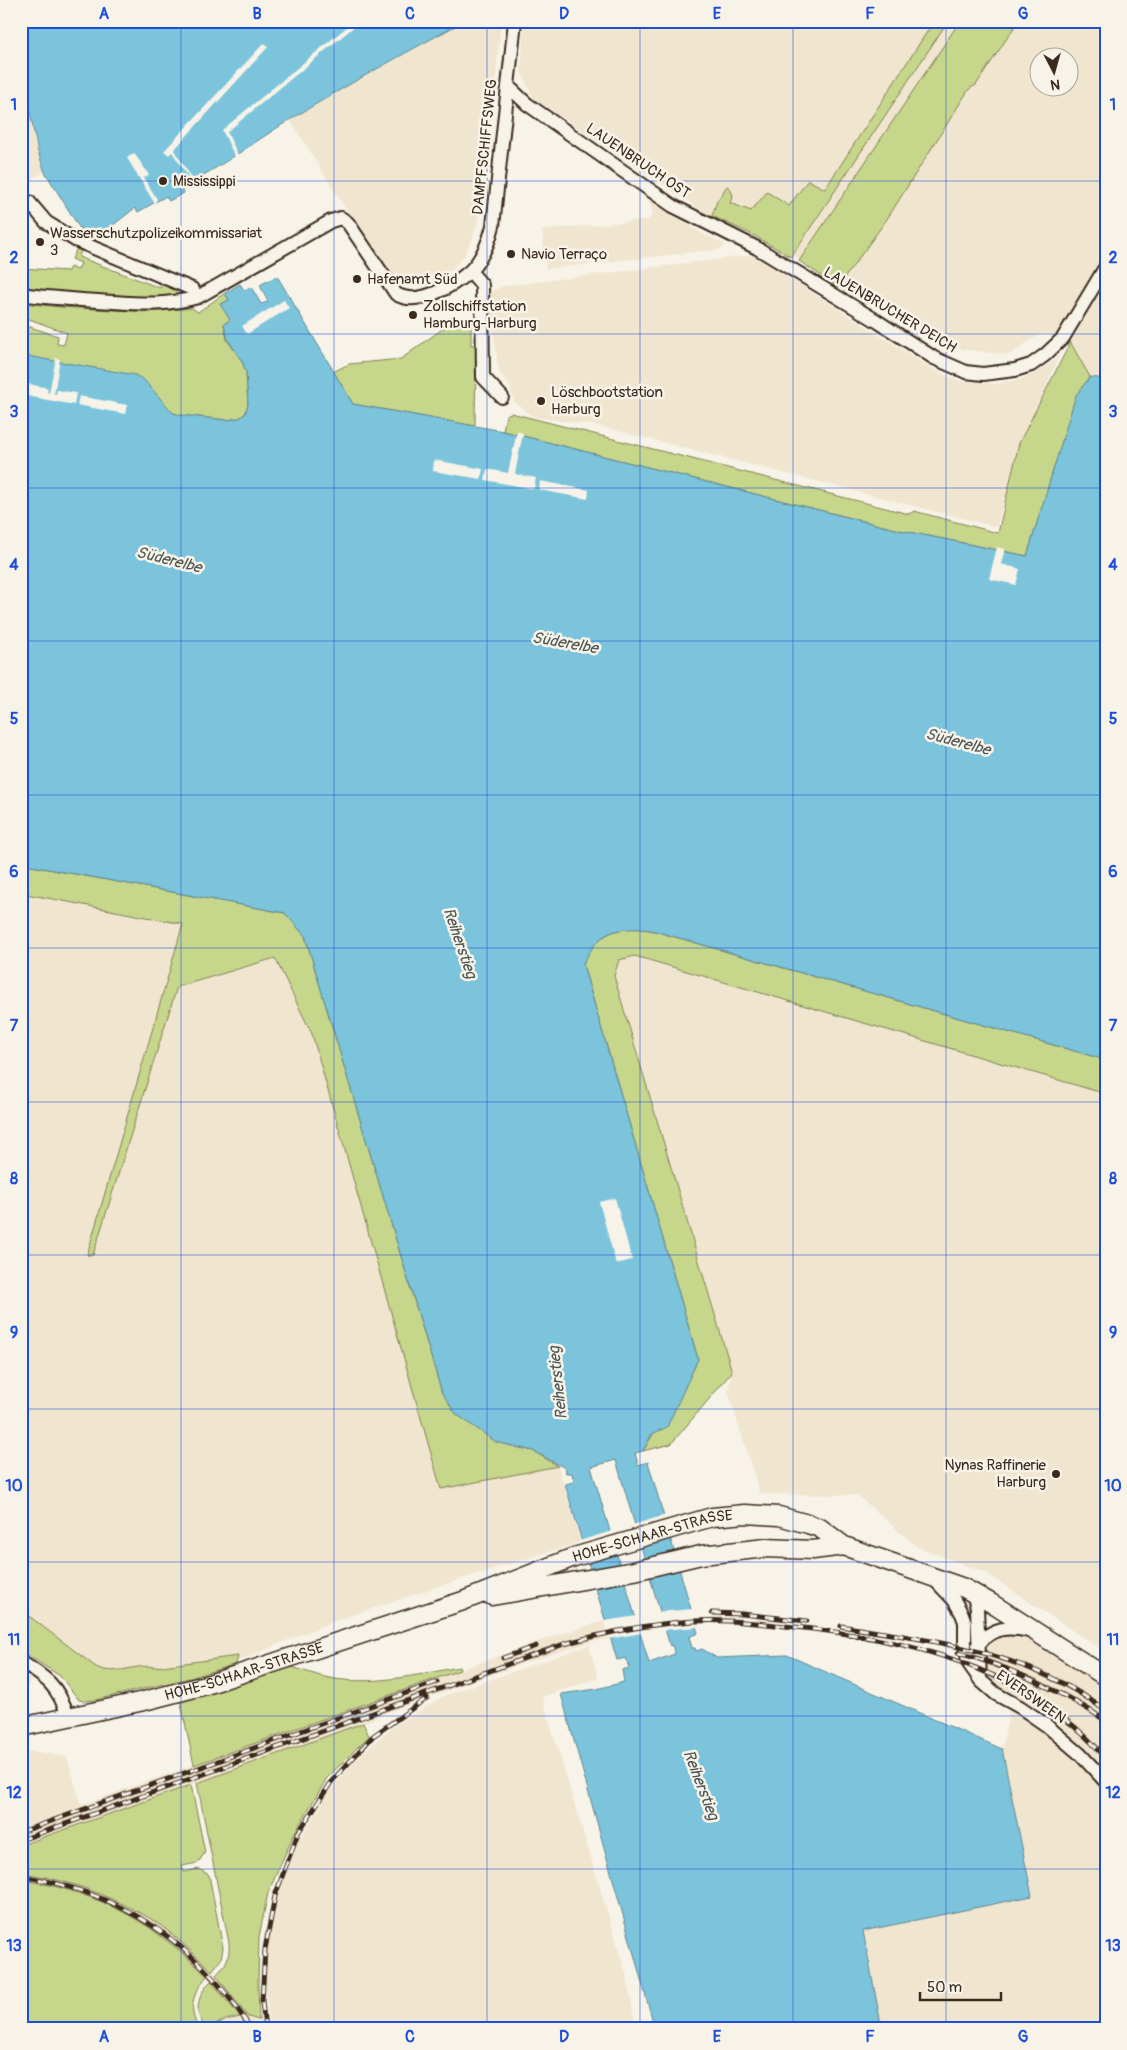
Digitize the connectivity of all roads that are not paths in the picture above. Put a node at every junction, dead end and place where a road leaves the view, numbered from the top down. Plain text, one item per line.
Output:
1 (515, 21) edge
2 (509, 87) junction
3 (30, 202) dead end
4 (757, 248) joint
5 (1106, 266) edge
6 (470, 271) junction
7 (21, 294) edge
8 (198, 297) junction
9 (502, 397) dead end
10 (844, 1546) junction
11 (930, 1575) junction
12 (463, 1601) junction
13 (984, 1605) junction
14 (965, 1622) junction
15 (1038, 1633) junction
16 (978, 1645) junction
17 (21, 1662) edge
18 (1106, 1677) edge
19 (980, 1681) junction
20 (68, 1716) junction
21 (21, 1727) edge
22 (1106, 1782) edge

1 - 2 street, DAMPFSCHIFFSWEG
2 - 4 street, LAUENBRUCH OST
2 - 6 street, DAMPFSCHIFFSWEG
3 - 8 street
4 - 5 street, LAUENBRUCHER DEICH
6 - 8 street, DAMPFSCHIFFSWEG
6 - 9 street
7 - 8 street
10 - 11 main road, HOHE-SCHAAR-STRASSE
10 - 12 main road, HOHE-SCHAAR-STRASSE
10 - 12 main road, HOHE-SCHAAR-STRASSE
11 - 13 main road, HOHE-SCHAAR-STRASSE
11 - 14 street, EVERSWEEN
12 - 20 main road, HOHE-SCHAAR-STRASSE
13 - 14 street
13 - 15 main road, HOHE-SCHAAR-STRASSE
13 - 16 street, EVERSWEEN
14 - 19 street, EVERSWEEN
15 - 16 street
15 - 18 main road, HOHE-SCHAAR-STRASSE
16 - 19 street, EVERSWEEN
17 - 20 street
19 - 22 street, EVERSWEEN
20 - 21 main road, HOHE-SCHAAR-STRASSE

